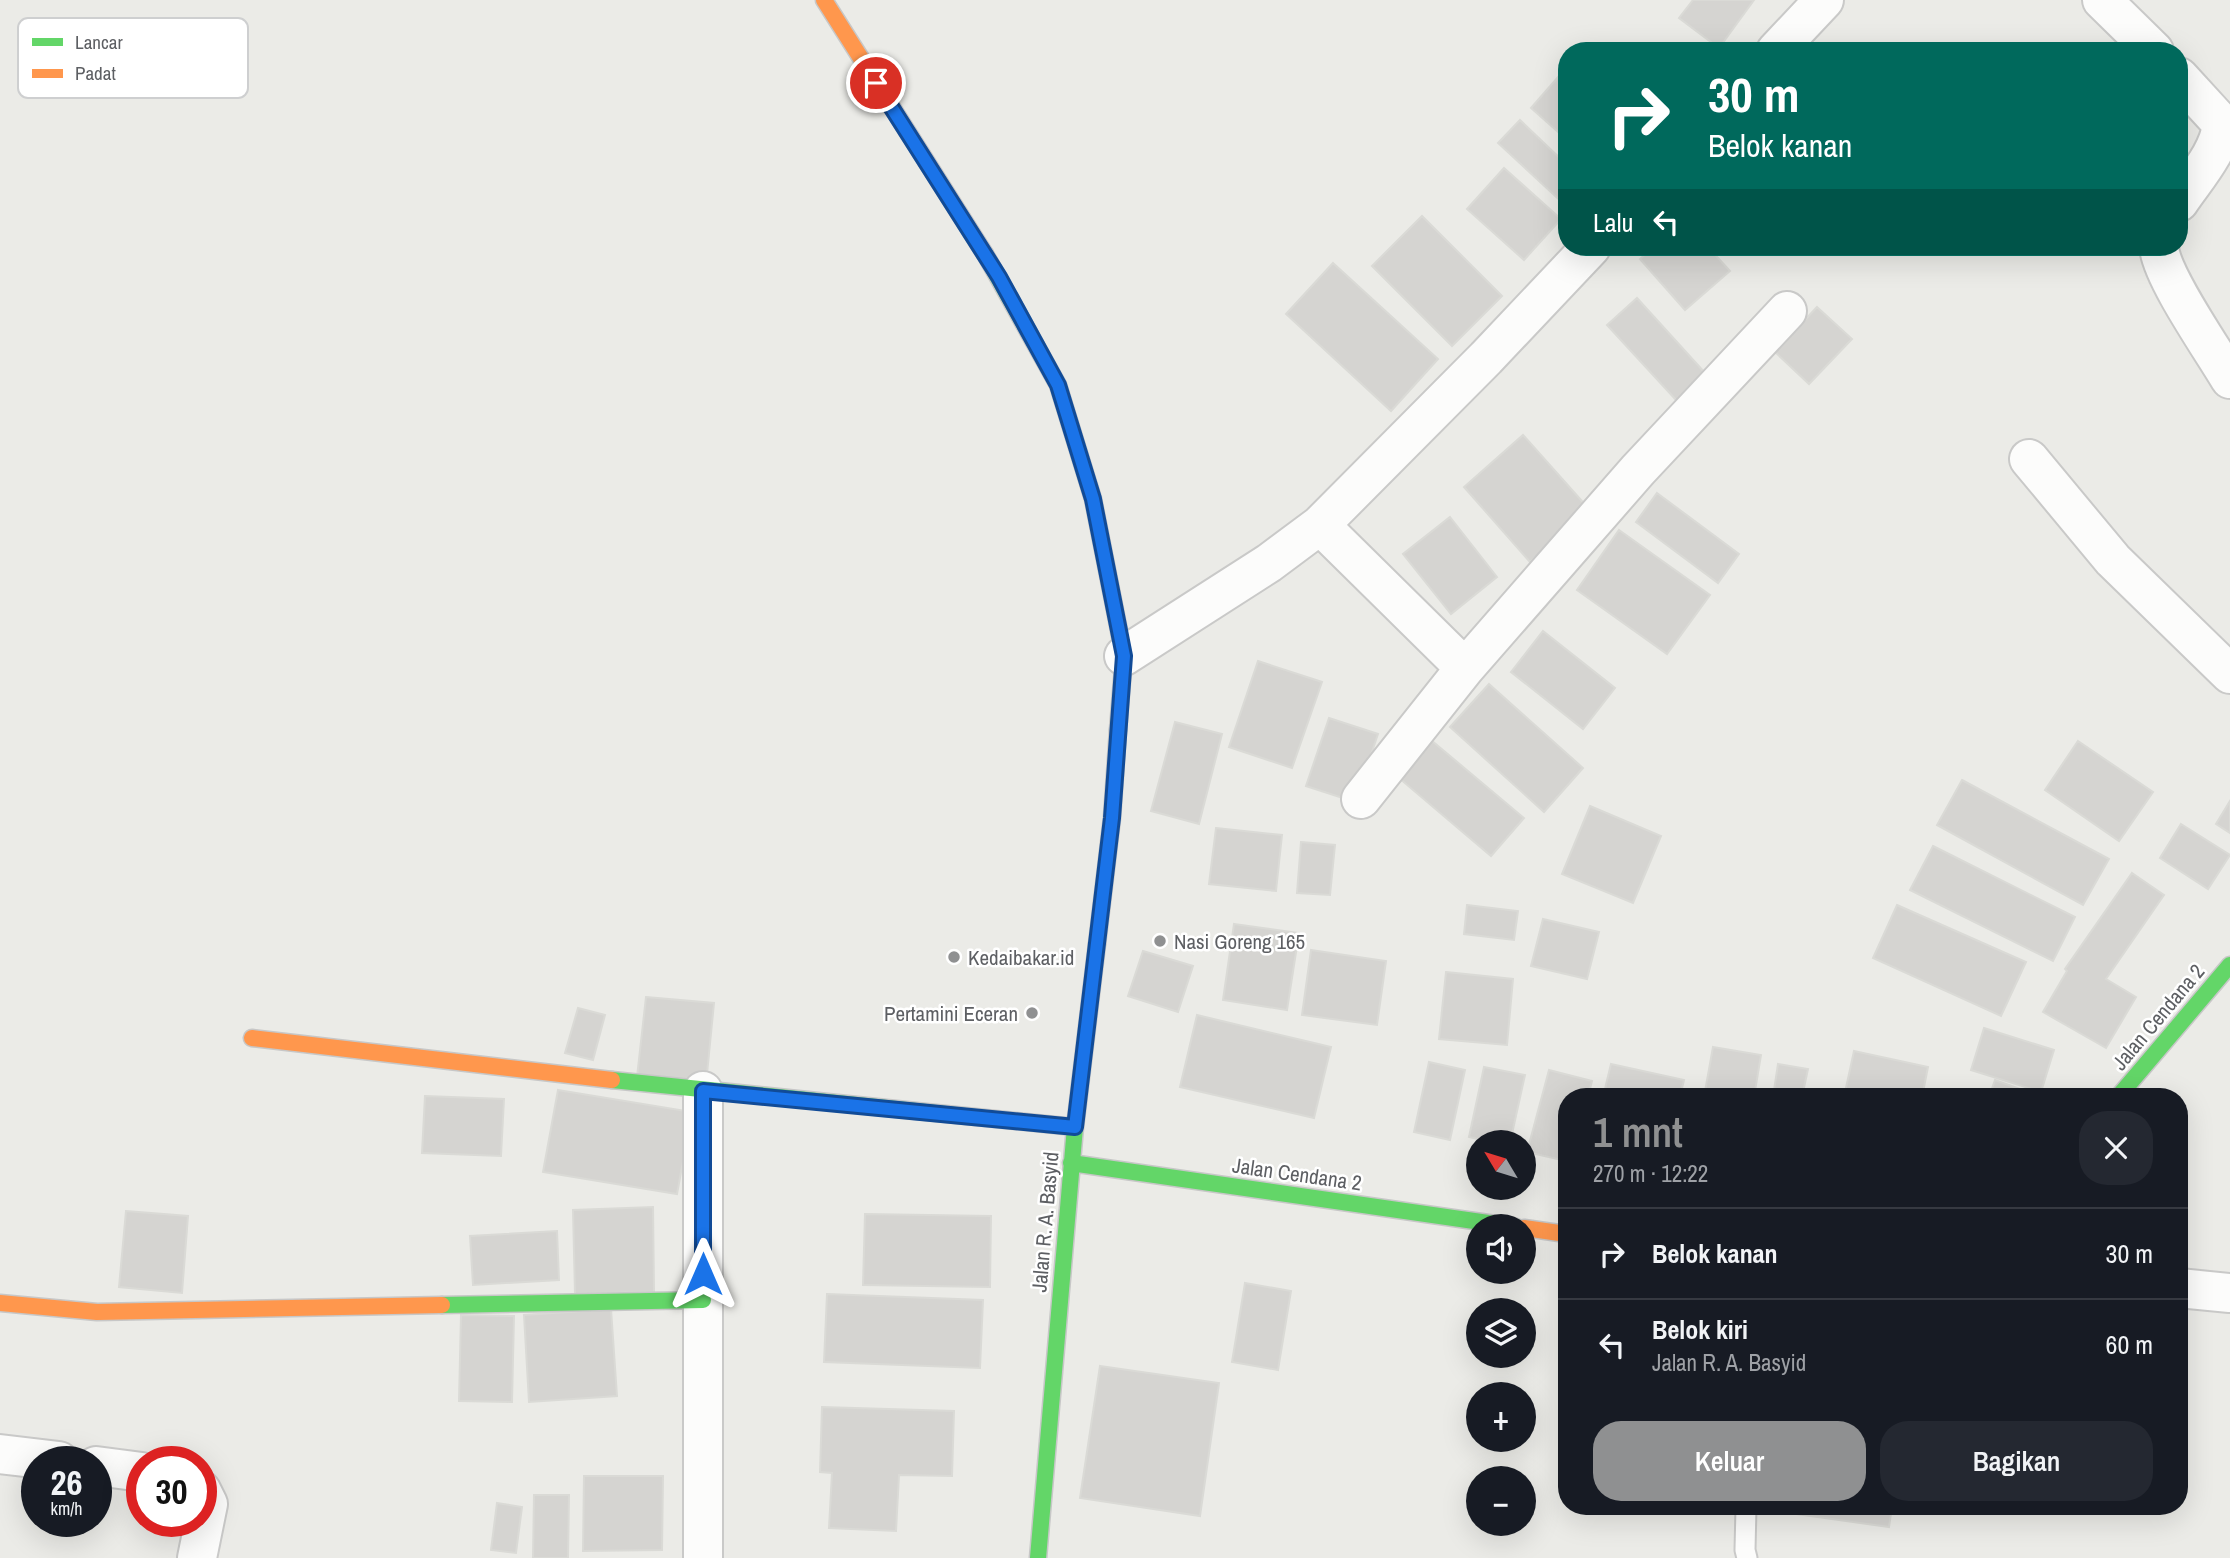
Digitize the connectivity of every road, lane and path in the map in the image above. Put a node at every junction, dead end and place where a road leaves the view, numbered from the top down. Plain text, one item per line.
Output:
1 (824, 0) edge
2 (1824, 0) edge
3 (2102, 0) edge
4 (1784, 42) edge
5 (2145, 42) edge
6 (2188, 88) edge
7 (2188, 189) edge
8 (1582, 256) edge
9 (2160, 256) edge
10 (1787, 311) dead end
11 (2230, 379) edge
12 (2029, 459) dead end
13 (1320, 525) junction
14 (1124, 656) junction
15 (1465, 668) junction
16 (2230, 674) edge
17 (1361, 799) dead end
18 (2230, 965) edge
19 (251, 1038) dead end
20 (2126, 1088) edge
21 (703, 1091) junction
22 (1075, 1127) junction
23 (1071, 1163) junction
24 (1466, 1220) edge
25 (1536, 1230) edge
26 (1558, 1233) edge
27 (2188, 1289) edge
28 (2230, 1293) edge
29 (703, 1300) junction
30 (0, 1303) edge
31 (0, 1454) edge
32 (21, 1456) edge
33 (1746, 1515) edge
34 (201, 1537) edge
35 (197, 1558) edge
36 (703, 1558) edge
37 (1038, 1558) edge
38 (1747, 1558) edge

1 - 14 street, Jalan R. A. Basyid
2 - 4 street
3 - 5 street
6 - 7 street
8 - 13 street
9 - 11 street
10 - 15 street
12 - 16 street
13 - 14 street
13 - 15 street
14 - 22 street, Jalan R. A. Basyid
15 - 17 street
18 - 20 street, Jalan Cendana 2
19 - 21 street
21 - 22 street
21 - 29 street
22 - 23 street, Jalan R. A. Basyid
23 - 24 street, Jalan Cendana 2
23 - 37 street, Jalan R. A. Basyid
25 - 26 street
27 - 28 street
29 - 30 street
29 - 36 street
31 - 32 street
33 - 38 lane
34 - 35 street

